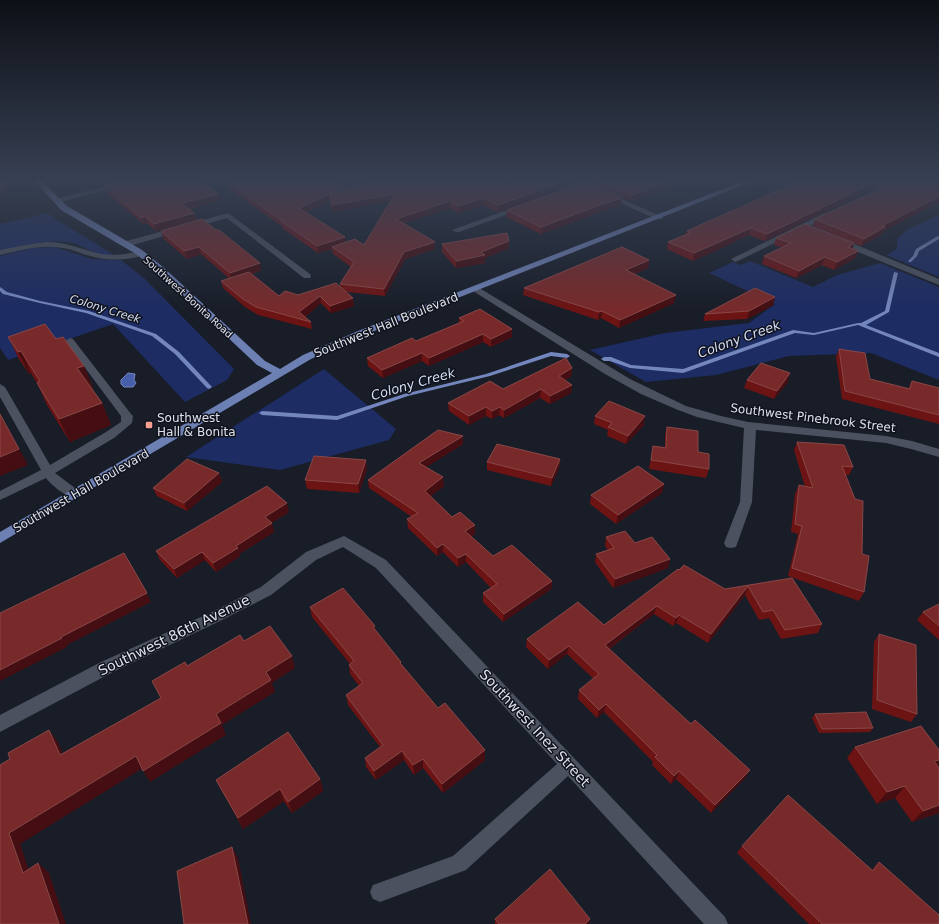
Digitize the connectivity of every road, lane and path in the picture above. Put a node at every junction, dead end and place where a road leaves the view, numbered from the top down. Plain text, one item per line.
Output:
1 (89, 223) edge
2 (199, 223) edge
3 (239, 223) edge
4 (476, 223) edge
5 (643, 223) edge
6 (816, 223) edge
7 (456, 230) dead end
8 (833, 238) edge
9 (126, 244) junction
10 (0, 253) edge
11 (140, 253) junction
12 (735, 259) dead end
13 (307, 276) dead end
14 (939, 282) edge
15 (476, 289) junction
16 (70, 341) dead end
17 (280, 374) junction
18 (0, 387) edge
19 (750, 426) junction
20 (939, 453) edge
21 (48, 472) junction
22 (76, 494) junction
23 (0, 496) edge
24 (0, 538) edge
25 (344, 541) joint
26 (731, 543) dead end
27 (0, 724) edge
28 (569, 764) junction
29 (380, 892) dead end
30 (718, 924) edge

1 - 9 main road, Southwest Bonita Road
2 - 9 street
3 - 13 street
4 - 7 street
5 - 15 main road, Southwest Hall Boulevard
6 - 12 street
8 - 14 street
9 - 11 main road, Southwest Bonita Road
10 - 11 street
11 - 17 main road, Southwest Bonita Road
15 - 17 main road, Southwest Hall Boulevard
15 - 19 street, Southwest Pinebrook Street
16 - 21 street
17 - 22 main road, Southwest Hall Boulevard
18 - 21 street
19 - 20 street, Southwest Pinebrook Street
19 - 26 street
21 - 22 street
21 - 23 street
22 - 24 main road, Southwest Hall Boulevard
25 - 27 street, Southwest 86th Avenue
25 - 28 street, Southwest Inez Street
28 - 29 street
28 - 30 street, Southwest Inez Street

